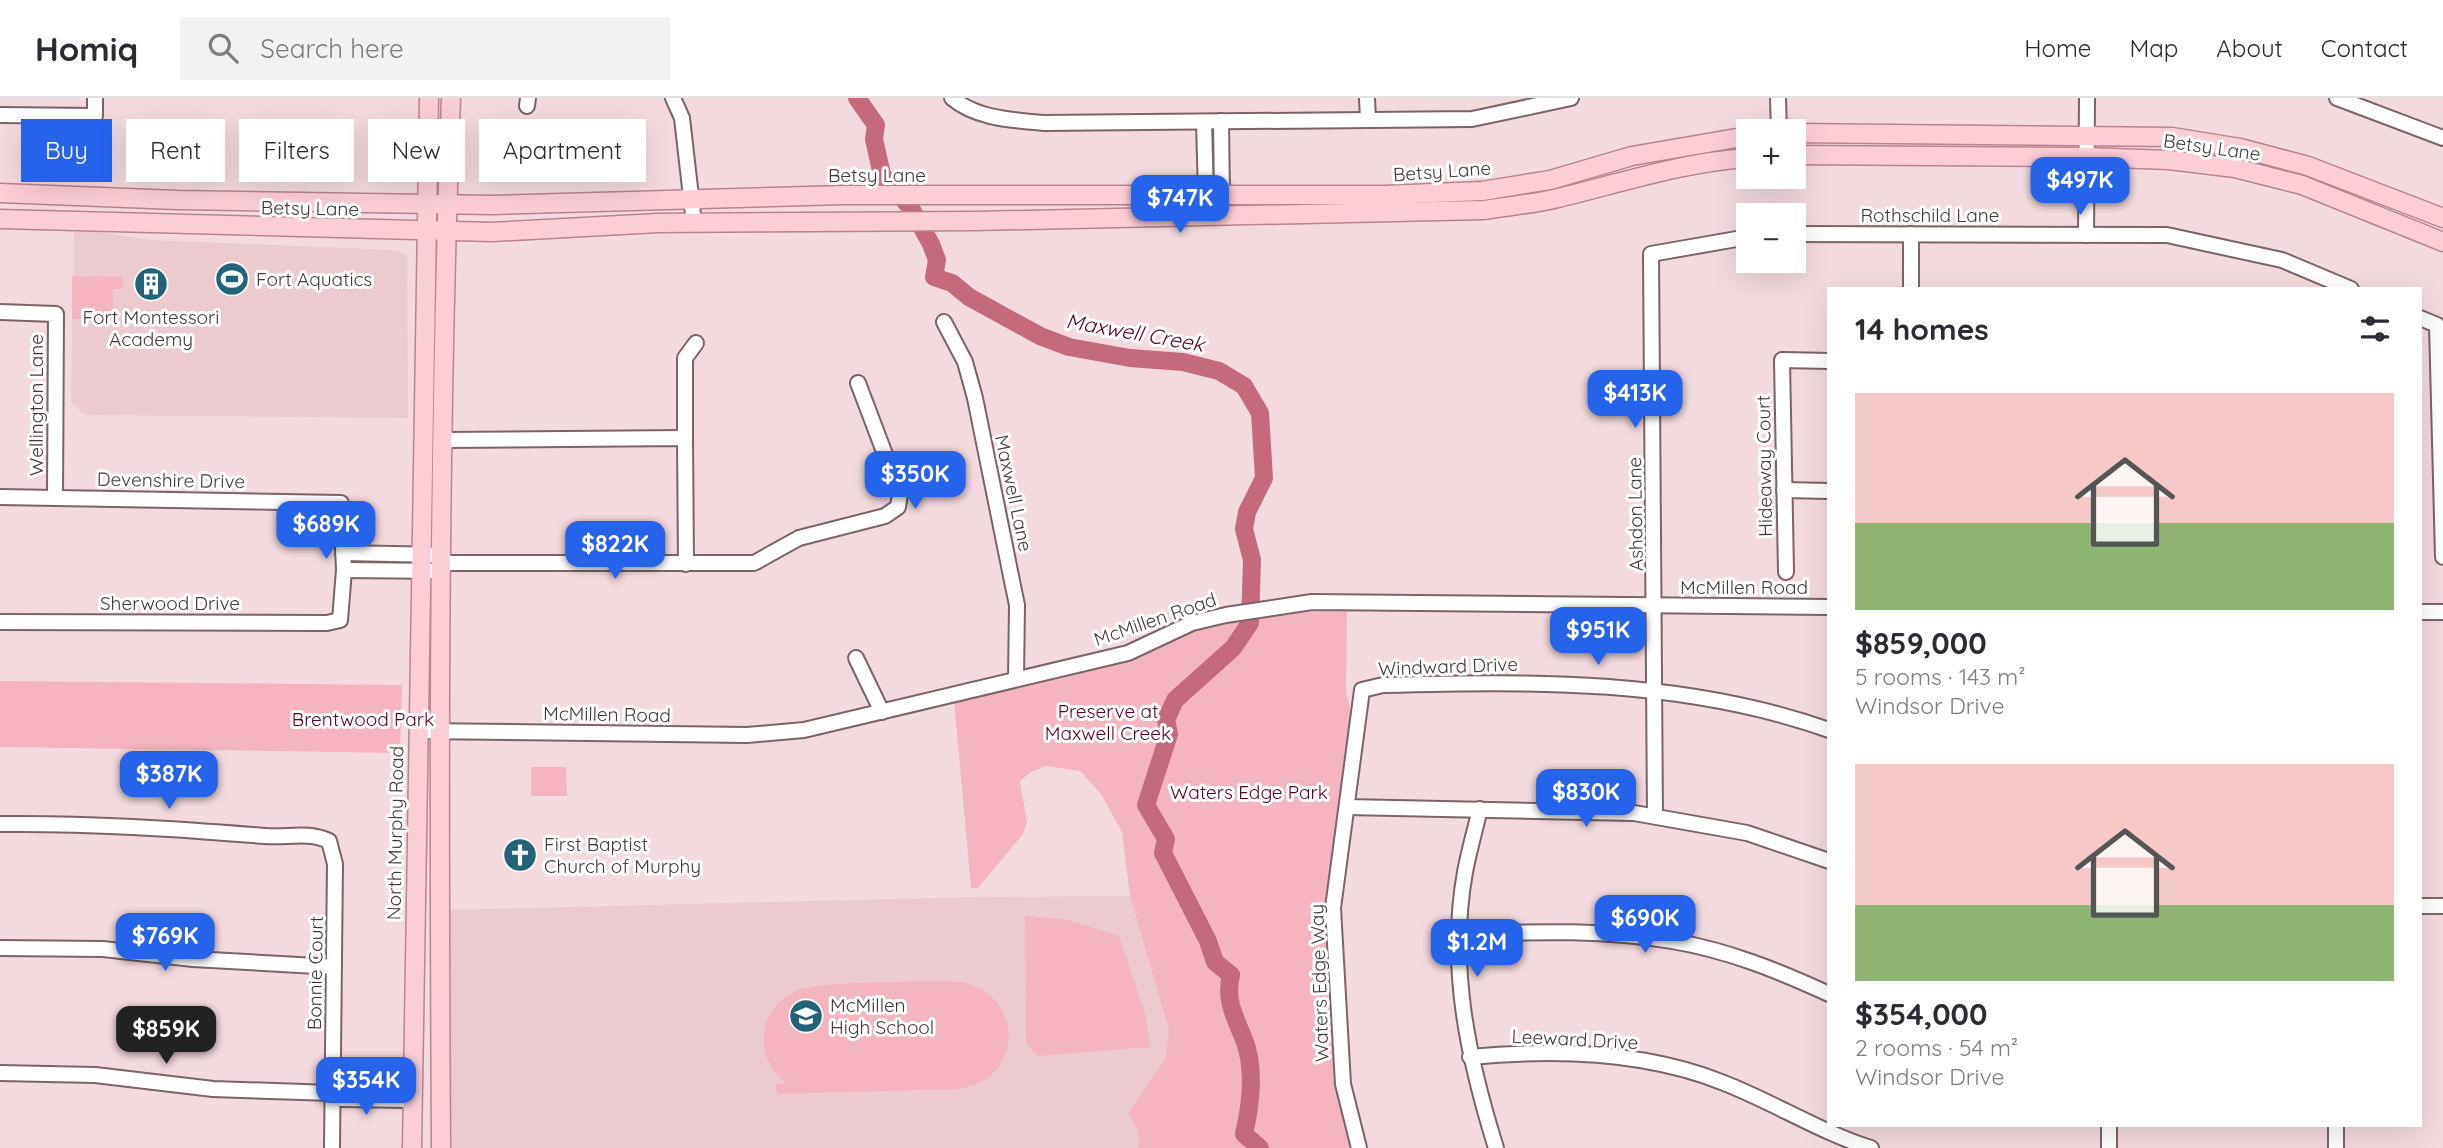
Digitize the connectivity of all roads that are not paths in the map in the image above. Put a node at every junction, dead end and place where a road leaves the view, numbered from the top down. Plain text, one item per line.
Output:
1 (95, 98) edge
2 (429, 98) edge
3 (451, 98) edge
4 (673, 98) edge
5 (952, 98) edge
6 (1367, 98) edge
7 (1571, 98) edge
8 (1777, 98) edge
9 (2087, 98) edge
10 (2337, 98) edge
11 (0, 114) edge
12 (1778, 119) edge
13 (1368, 120) junction
14 (1221, 121) junction
15 (1204, 122) junction
16 (1806, 133) edge
17 (2087, 135) junction
18 (1736, 138) edge
19 (2443, 138) edge
20 (1806, 155) edge
21 (2087, 157) junction
22 (1736, 158) edge
23 (0, 193) edge
24 (1214, 196) junction
25 (114, 197) junction
26 (693, 198) junction
27 (276, 202) junction
28 (426, 203) junction
29 (447, 205) junction
30 (1214, 215) junction
31 (2443, 218) edge
32 (0, 219) edge
33 (694, 223) junction
34 (114, 224) junction
35 (275, 229) junction
36 (426, 232) junction
37 (446, 232) junction
38 (1806, 234) edge
39 (1910, 234) junction
40 (2086, 235) junction
41 (1736, 239) edge
42 (2443, 242) edge
43 (1911, 287) edge
44 (2346, 287) edge
45 (0, 312) edge
46 (2422, 319) edge
47 (944, 321) dead end
48 (696, 343) dead end
49 (1827, 361) edge
50 (859, 383) dead end
51 (685, 438) junction
52 (444, 440) junction
53 (1784, 491) junction
54 (1827, 491) edge
55 (55, 496) junction
56 (0, 497) edge
57 (343, 553) junction
58 (2443, 557) edge
59 (421, 562) junction
60 (442, 563) junction
61 (686, 564) junction
62 (344, 570) junction
63 (1786, 572) dead end
64 (1655, 606) junction
65 (1827, 607) edge
66 (2422, 612) edge
67 (2443, 612) edge
68 (0, 622) edge
69 (856, 658) dead end
70 (1016, 679) junction
71 (1362, 690) joint
72 (1657, 691) junction
73 (882, 712) junction
74 (1827, 725) edge
75 (418, 731) junction
76 (440, 731) junction
77 (1347, 807) junction
78 (1480, 809) junction
79 (1656, 816) junction
80 (0, 824) edge
81 (1827, 861) edge
82 (2422, 906) edge
83 (2443, 906) edge
84 (1459, 934) junction
85 (0, 948) edge
86 (334, 967) junction
87 (1827, 993) edge
88 (1470, 1057) junction
89 (0, 1073) edge
90 (412, 1092) junction
91 (332, 1093) junction
92 (2109, 1127) edge
93 (2336, 1127) edge
94 (332, 1148) edge
95 (412, 1148) edge
96 (441, 1148) edge
97 (1359, 1148) edge
98 (1496, 1148) edge
99 (1871, 1148) edge
100 (2109, 1148) edge
101 (2336, 1148) edge

1 - 11 street
2 - 28 main road, North Murphy Road
3 - 29 main road
4 - 26 street
5 - 15 street
6 - 13 street
7 - 13 street
8 - 12 street
9 - 17 street
10 - 19 street
13 - 14 street
14 - 15 street
14 - 24 street
15 - 24 street
16 - 17 main road, Betsy Lane
17 - 21 street
17 - 31 main road, Betsy Lane
18 - 24 main road, Betsy Lane
20 - 21 main road, Betsy Lane
21 - 40 street
21 - 42 main road, Betsy Lane
22 - 30 main road, Betsy Lane
23 - 25 main road, Betsy Lane
24 - 26 main road, Betsy Lane
24 - 30 street
25 - 27 main road, Betsy Lane
25 - 34 main road
26 - 29 main road, Betsy Lane
26 - 33 street
27 - 28 main road, Betsy Lane
27 - 35 main road
28 - 29 main road, Betsy Lane
28 - 36 main road, North Murphy Road
29 - 37 main road
30 - 33 main road, Betsy Lane
32 - 34 main road, Betsy Lane
33 - 37 main road, Betsy Lane
34 - 35 main road, Betsy Lane
35 - 36 main road, Betsy Lane
36 - 37 main road, Betsy Lane
36 - 59 main road, North Murphy Road
37 - 52 main road
38 - 39 street, Rothschild Lane
39 - 40 street, Rothschild Lane
39 - 43 street
40 - 44 street, Rothschild Lane
41 - 64 street, Ashdon Lane
45 - 55 street, Wellington Lane
46 - 58 street
47 - 70 street, Maxwell Lane
48 - 51 street
49 - 53 street, Hideaway Court
50 - 61 street
51 - 52 street
51 - 61 street
52 - 60 main road
53 - 54 street
53 - 63 street, Hideaway Court
55 - 56 street, Devenshire Drive
55 - 57 street, Devenshire Drive
57 - 59 street
57 - 62 street
59 - 60 street
59 - 62 street
59 - 75 main road, North Murphy Road
60 - 61 street
60 - 76 main road
62 - 68 street, Sherwood Drive
64 - 65 street, McMillen Road
64 - 70 street, McMillen Road
64 - 72 street, Ashdon Lane
66 - 67 street
69 - 73 street
70 - 73 street, McMillen Road
71 - 72 street, Windward Drive
71 - 77 street, Waters Edge Way
72 - 74 street, Windward Drive
72 - 79 street, Ashdon Lane
73 - 76 street, McMillen Road
75 - 76 street, McMillen Road
75 - 90 main road, North Murphy Road
76 - 96 main road
77 - 78 street
77 - 97 street, Waters Edge Way
78 - 79 street
78 - 84 street
79 - 81 street
80 - 86 street, Bonnie Court
82 - 83 street
84 - 87 street
84 - 88 street
85 - 86 street
86 - 91 street, Bonnie Court
88 - 98 street
88 - 99 street, Leeward Drive
89 - 91 street
90 - 91 street
90 - 95 main road, North Murphy Road
91 - 94 street, Bonnie Court
92 - 100 street
93 - 101 street

